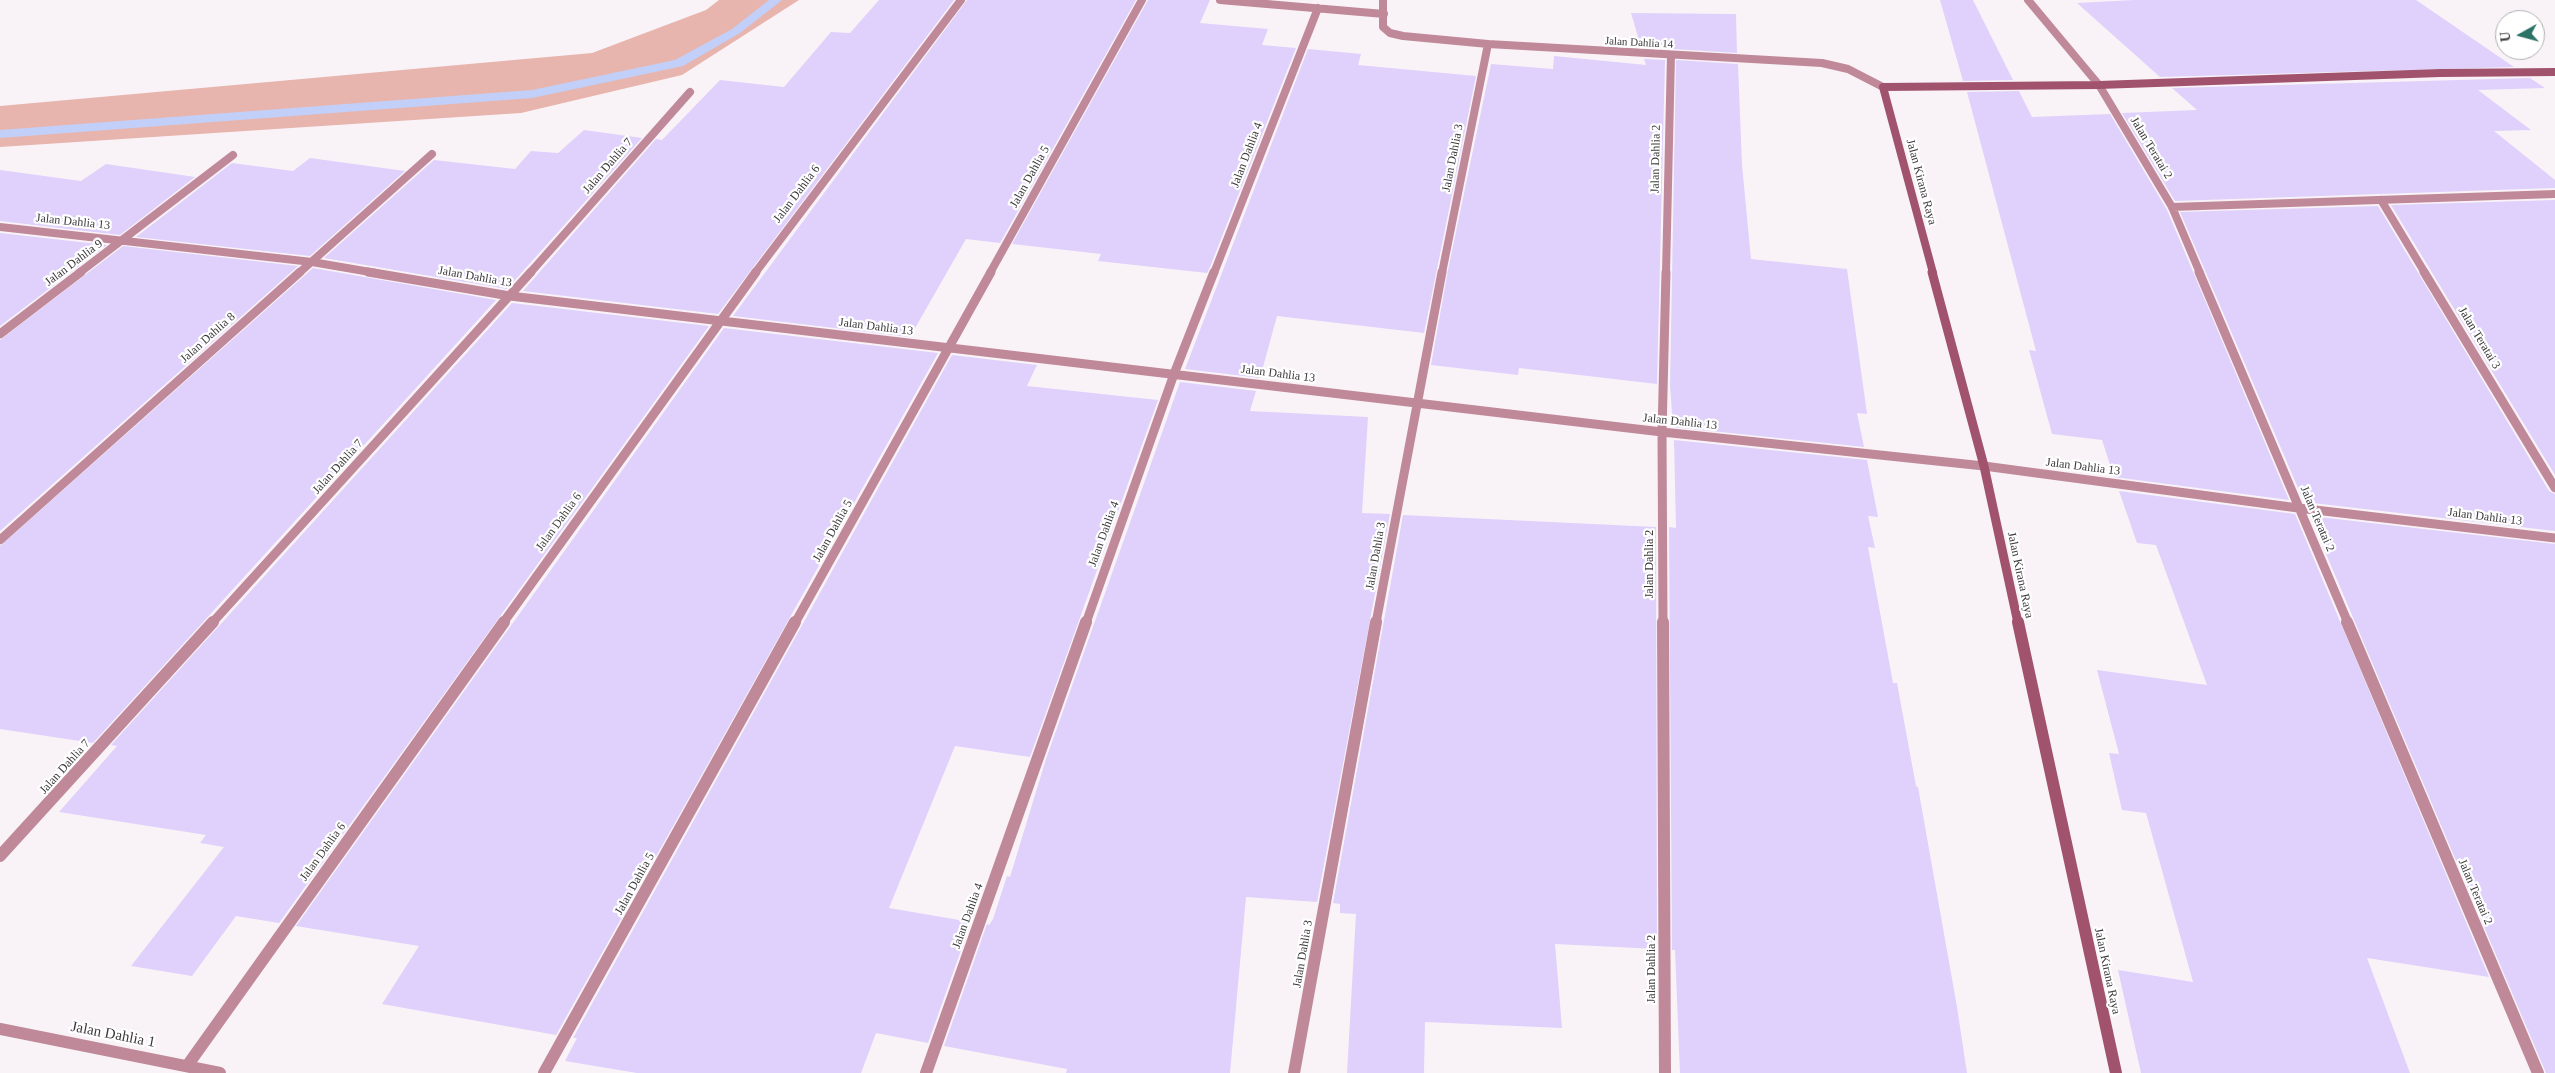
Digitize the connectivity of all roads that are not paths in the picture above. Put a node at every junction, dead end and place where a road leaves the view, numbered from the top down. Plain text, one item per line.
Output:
1 (960, 0) edge
2 (1142, 0) edge
3 (1220, 0) edge
4 (1383, 0) edge
5 (2028, 0) edge
6 (1318, 8) junction
7 (1384, 14) junction
8 (1488, 44) junction
9 (1670, 55) junction
10 (2555, 72) edge
11 (2099, 85) junction
12 (1882, 87) junction
13 (690, 92) dead end
14 (432, 154) dead end
15 (233, 155) dead end
16 (2555, 194) edge
17 (2381, 200) junction
18 (2172, 206) junction
19 (0, 227) edge
20 (123, 240) junction
21 (312, 262) junction
22 (510, 296) junction
23 (719, 321) junction
24 (0, 334) edge
25 (950, 348) junction
26 (1174, 374) junction
27 (1416, 403) junction
28 (1662, 432) junction
29 (1984, 466) junction
30 (2555, 488) edge
31 (2298, 508) junction
32 (2555, 538) edge
33 (0, 540) edge
34 (0, 856) edge
35 (0, 1029) edge
36 (187, 1066) junction
37 (220, 1073) edge
38 (544, 1073) edge
39 (926, 1073) edge
40 (1294, 1073) edge
41 (1665, 1073) edge
42 (2116, 1073) edge
43 (2538, 1073) edge

1 - 23 street, Jalan Dahlia 6
2 - 25 street, Jalan Dahlia 5
3 - 6 street
4 - 7 street
5 - 11 street, Jalan Teratai 2
6 - 7 street
6 - 26 street, Jalan Dahlia 4
7 - 8 street, Jalan Dahlia 14
8 - 9 street, Jalan Dahlia 14
8 - 27 street, Jalan Dahlia 3
9 - 12 street, Jalan Dahlia 14
9 - 28 street, Jalan Dahlia 2
10 - 11 street
11 - 12 street
11 - 18 street, Jalan Teratai 2
12 - 29 street, Jalan Kirana Raya
13 - 22 street, Jalan Dahlia 7
14 - 21 street, Jalan Dahlia 8
15 - 20 street, Jalan Dahlia 9
16 - 17 street
17 - 18 street
17 - 30 street, Jalan Teratai 3
18 - 31 street, Jalan Teratai 2
19 - 20 street, Jalan Dahlia 13
20 - 21 street, Jalan Dahlia 13
20 - 24 street, Jalan Dahlia 9
21 - 22 street, Jalan Dahlia 13
21 - 33 street, Jalan Dahlia 8
22 - 23 street, Jalan Dahlia 13
22 - 34 street, Jalan Dahlia 7
23 - 25 street, Jalan Dahlia 13
23 - 36 street, Jalan Dahlia 6
25 - 26 street, Jalan Dahlia 13
25 - 38 street, Jalan Dahlia 5
26 - 27 street, Jalan Dahlia 13
26 - 39 street, Jalan Dahlia 4
27 - 28 street, Jalan Dahlia 13
27 - 40 street, Jalan Dahlia 3
28 - 29 street, Jalan Dahlia 13
28 - 41 street, Jalan Dahlia 2
29 - 31 street, Jalan Dahlia 13
29 - 42 street, Jalan Kirana Raya
31 - 32 street, Jalan Dahlia 13
31 - 43 street, Jalan Teratai 2
35 - 36 street, Jalan Dahlia 1
36 - 37 street, Jalan Dahlia 1

